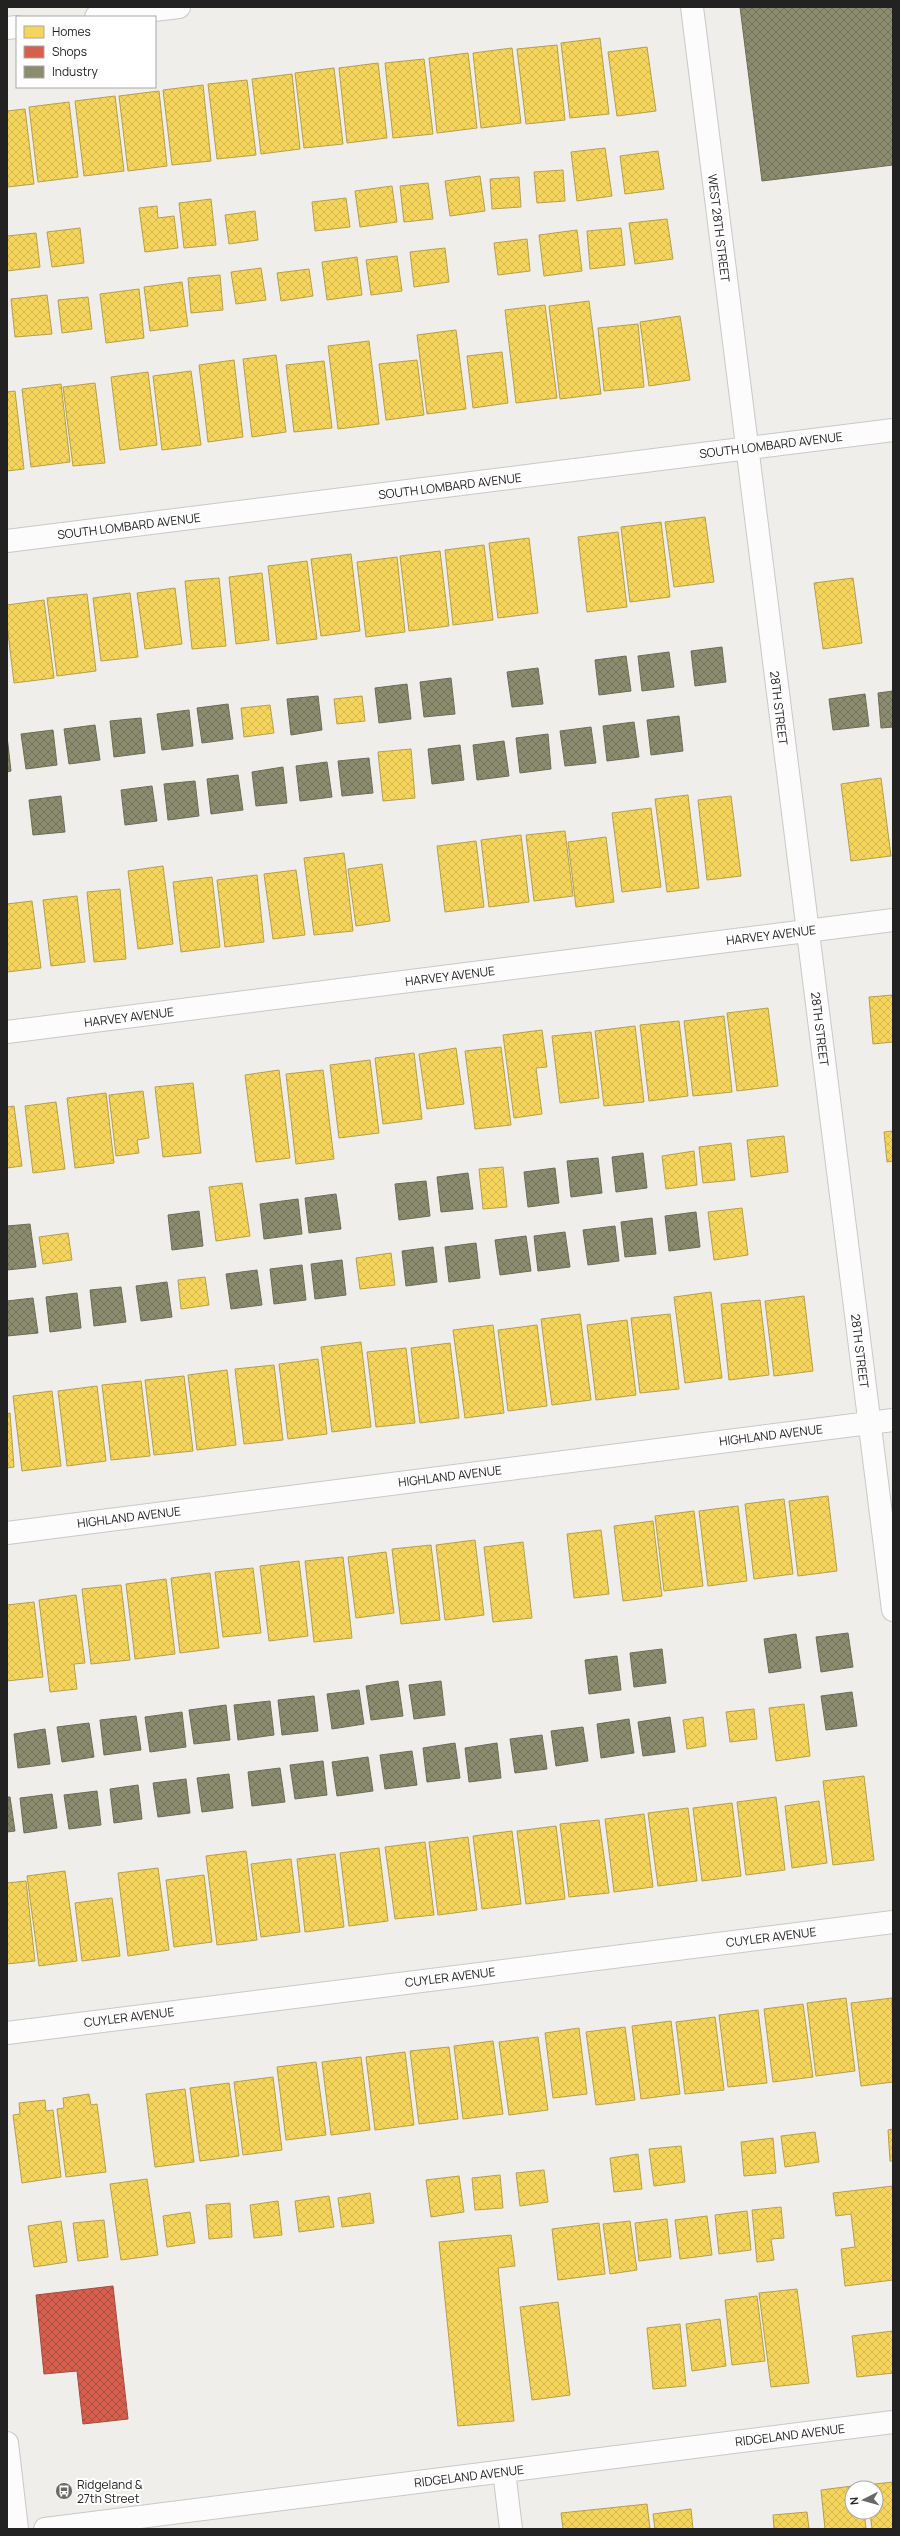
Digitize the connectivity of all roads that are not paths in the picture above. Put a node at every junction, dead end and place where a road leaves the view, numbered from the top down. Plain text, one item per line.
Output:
1 (179, 7) edge
2 (692, 7) edge
3 (104, 16) edge
4 (893, 430) edge
5 (746, 448) junction
6 (7, 541) edge
7 (893, 920) edge
8 (807, 931) junction
9 (7, 1032) edge
10 (893, 1420) edge
11 (869, 1423) junction
12 (7, 1533) edge
13 (893, 1610) edge
14 (893, 1922) edge
15 (7, 2033) edge
16 (893, 2422) edge
17 (7, 2443) edge
18 (504, 2471) junction
19 (17, 2529) edge
20 (45, 2529) edge
21 (511, 2529) edge

1 - 3 street
2 - 5 street, WEST 28TH STREET
4 - 5 street, SOUTH LOMBARD AVENUE
5 - 6 street, SOUTH LOMBARD AVENUE
5 - 8 street, 28TH STREET
7 - 8 street, HARVEY AVENUE
8 - 9 street, HARVEY AVENUE
8 - 11 street, 28TH STREET
10 - 11 street, HIGHLAND AVENUE
11 - 12 street, HIGHLAND AVENUE
11 - 13 street, 28TH STREET
14 - 15 street, CUYLER AVENUE
16 - 18 street, RIDGELAND AVENUE
17 - 19 street
18 - 20 street, RIDGELAND AVENUE
18 - 21 street

